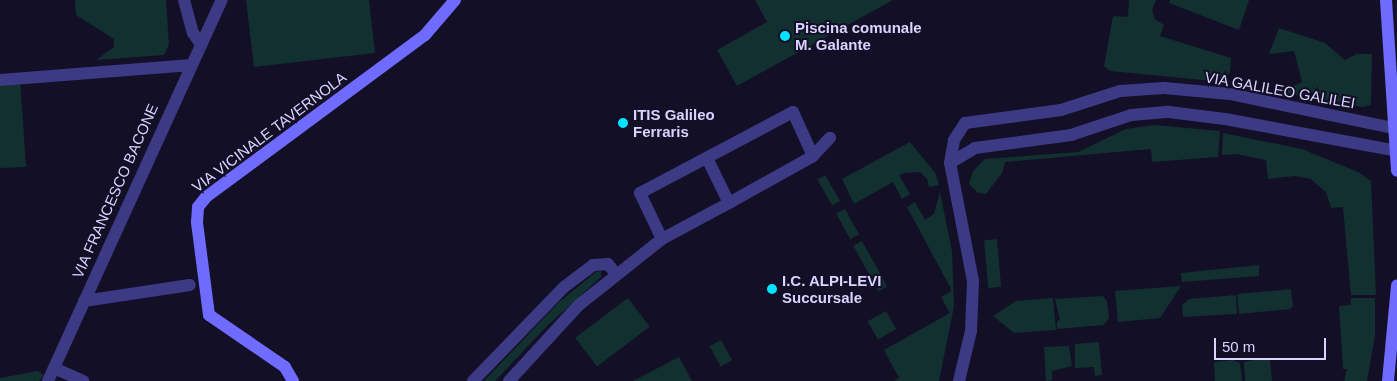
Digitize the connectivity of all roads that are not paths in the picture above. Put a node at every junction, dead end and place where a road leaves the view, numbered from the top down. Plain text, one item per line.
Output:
1 (184, 0) edge
2 (222, 0) edge
3 (455, 0) edge
4 (1386, 0) edge
5 (200, 43) junction
6 (191, 65) junction
7 (0, 80) edge
8 (1396, 128) edge
9 (830, 138) dead end
10 (1396, 152) edge
11 (813, 156) junction
12 (706, 158) junction
13 (950, 163) junction
14 (1397, 171) edge
15 (729, 203) junction
16 (662, 239) junction
17 (616, 274) junction
18 (190, 285) dead end
19 (1397, 285) edge
20 (84, 301) junction
21 (54, 368) junction
22 (48, 381) edge
23 (82, 381) edge
24 (293, 381) edge
25 (473, 381) edge
26 (509, 381) edge
27 (959, 381) edge
28 (1388, 381) edge

1 - 5 street
2 - 5 street, VIA FRANCESCO BACONE
3 - 24 street, VIA VICINALE TAVERNOLA
4 - 8 street
5 - 6 street, VIA FRANCESCO BACONE
6 - 7 street
6 - 20 street, VIA FRANCESCO BACONE
8 - 10 street
8 - 13 street, VIA GALILEO GALILEI
9 - 11 street
10 - 13 street
10 - 14 street
11 - 12 street
11 - 15 street
12 - 15 street
12 - 16 street
13 - 27 street, VIA GALILEO GALILEI
15 - 16 street
16 - 17 street
17 - 25 street
17 - 26 street
18 - 20 street
19 - 28 street
20 - 21 street, VIA FRANCESCO BACONE
21 - 22 street, VIA FRANCESCO BACONE
21 - 23 street

